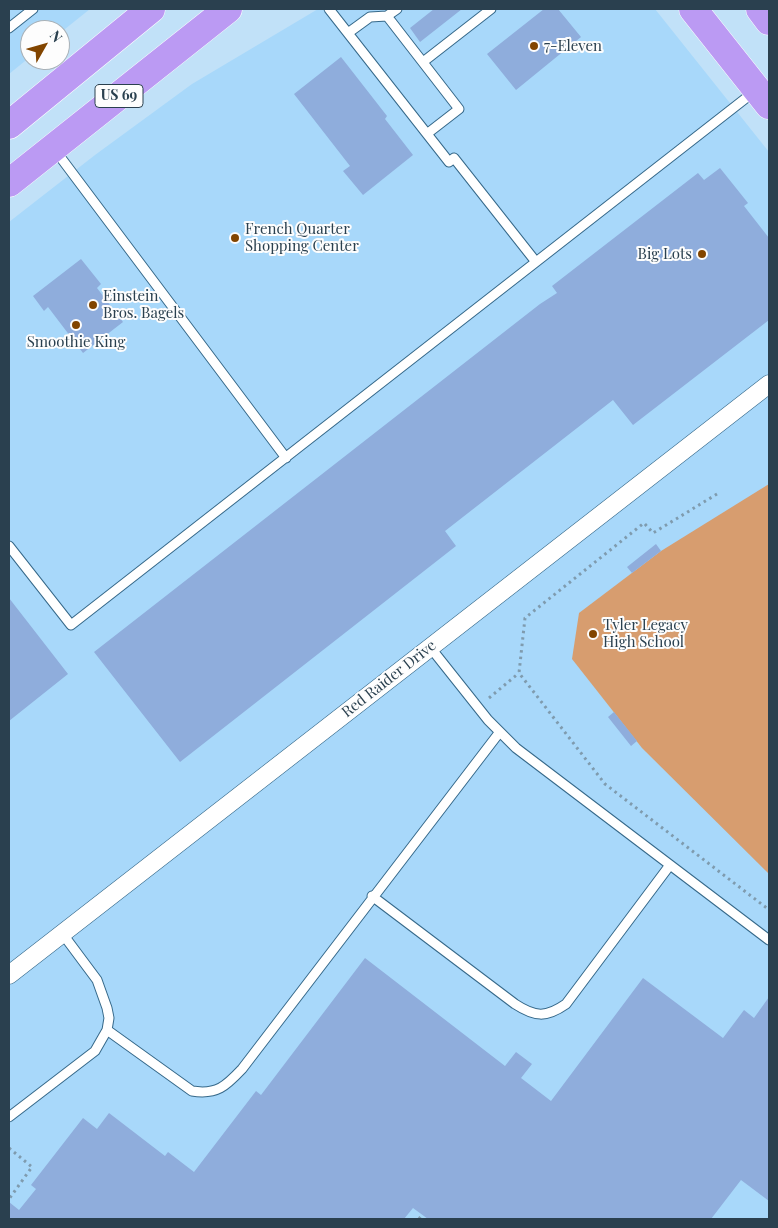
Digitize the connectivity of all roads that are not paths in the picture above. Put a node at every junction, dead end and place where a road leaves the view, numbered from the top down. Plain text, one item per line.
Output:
1 (33, 9) edge
2 (151, 9) edge
3 (228, 9) edge
4 (329, 9) edge
5 (397, 9) edge
6 (490, 9) edge
7 (694, 9) edge
8 (760, 9) edge
9 (388, 16) junction
10 (769, 21) edge
11 (9, 28) edge
12 (348, 33) junction
13 (423, 62) junction
14 (763, 97) edge
15 (9, 124) edge
16 (428, 133) junction
17 (54, 149) junction
18 (9, 183) edge
19 (536, 262) junction
20 (769, 384) edge
21 (286, 458) junction
22 (9, 546) edge
23 (430, 647) junction
24 (499, 732) junction
25 (670, 865) junction
26 (372, 896) junction
27 (62, 933) junction
28 (769, 940) edge
29 (9, 975) edge
30 (107, 1030) junction
31 (9, 1117) edge

1 - 11 lane
2 - 15 highway
3 - 17 highway, US 69
4 - 12 lane
5 - 9 lane
6 - 13 lane
7 - 14 highway
8 - 10 highway
9 - 12 lane
9 - 13 lane
12 - 16 lane
13 - 16 lane
14 - 19 lane
16 - 19 lane
17 - 18 highway, US 69
17 - 21 lane
19 - 21 lane
20 - 23 street, Red Raider Drive
21 - 22 lane
23 - 24 lane
23 - 27 street, Red Raider Drive
24 - 25 lane
24 - 26 lane
25 - 26 lane
25 - 28 lane
26 - 30 lane
27 - 29 street, Red Raider Drive
27 - 30 lane
30 - 31 lane

